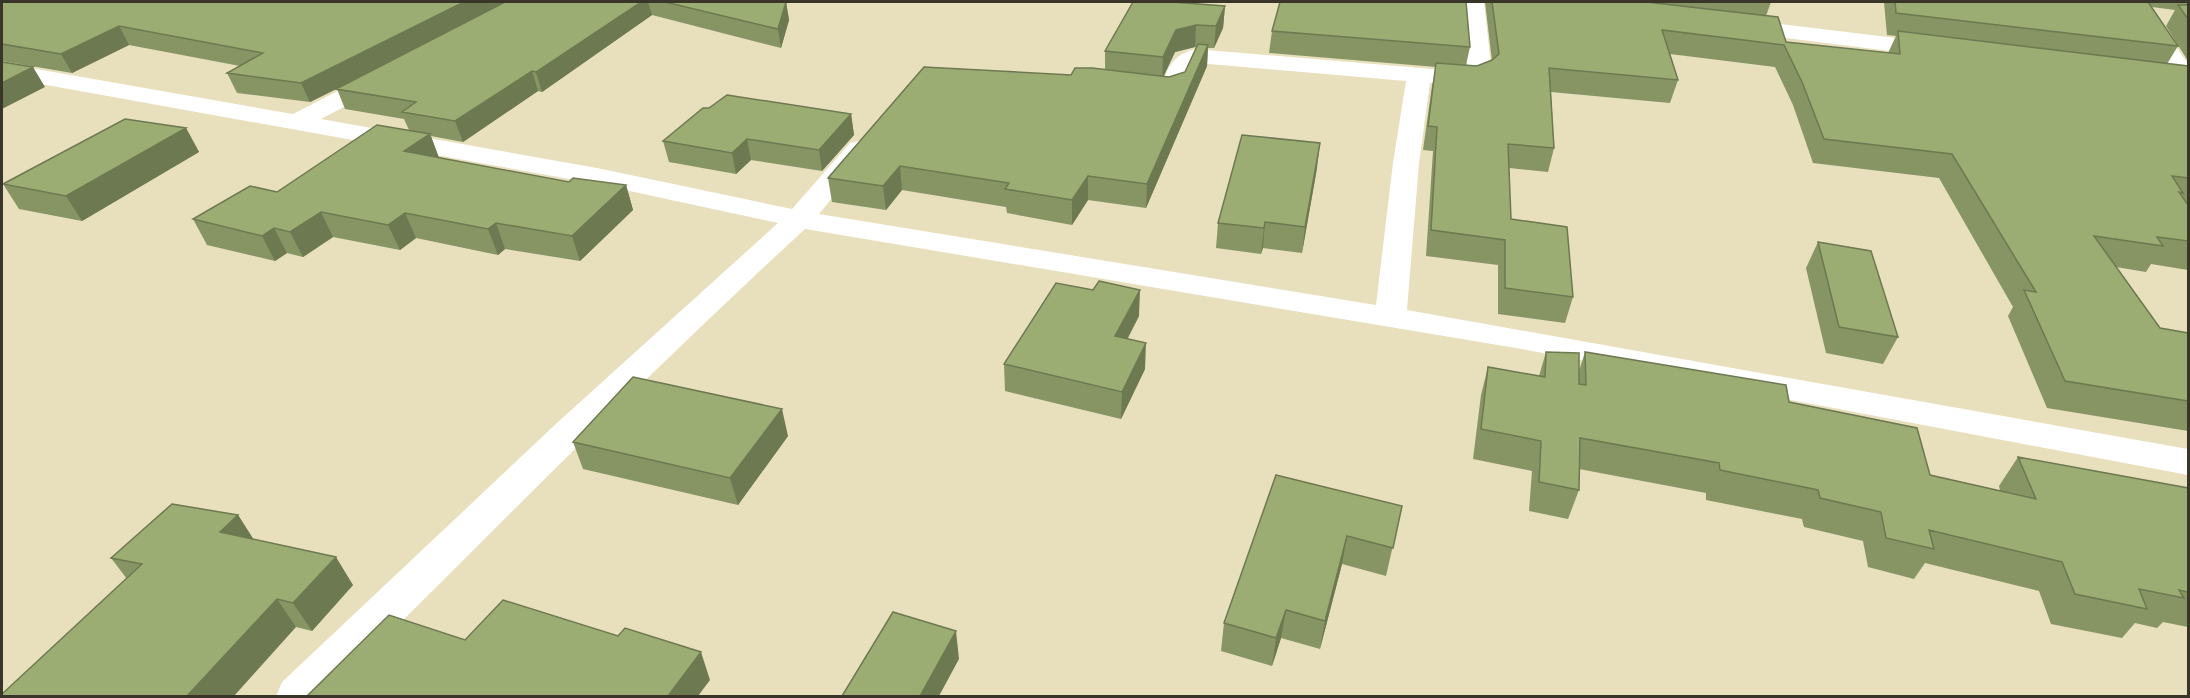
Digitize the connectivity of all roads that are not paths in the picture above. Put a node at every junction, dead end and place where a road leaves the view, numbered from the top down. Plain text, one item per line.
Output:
1 (1473, 2) edge
2 (2150, 11) edge
3 (1719, 23) edge
4 (1953, 51) edge
5 (402, 67) edge
6 (2, 70) edge
7 (1419, 76) junction
8 (2164, 77) edge
9 (2188, 80) edge
10 (1126, 85) edge
11 (299, 121) junction
12 (873, 133) edge
13 (799, 219) junction
14 (1390, 317) junction
15 (2188, 462) edge
16 (298, 696) edge

1 - 7 street
2 - 9 street
3 - 4 street
5 - 11 street
6 - 11 street
7 - 10 street
7 - 14 street
8 - 9 street
11 - 13 street
12 - 13 street
13 - 14 street
13 - 16 street
14 - 15 street

